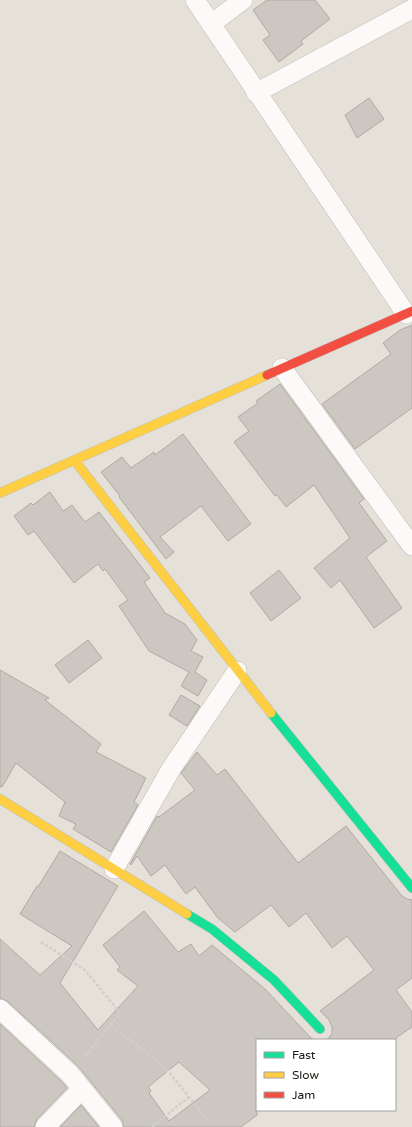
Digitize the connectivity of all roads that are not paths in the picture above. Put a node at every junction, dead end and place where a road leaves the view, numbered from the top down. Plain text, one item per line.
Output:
1 (195, 0) edge
2 (243, 0) edge
3 (412, 9) edge
4 (211, 24) junction
5 (256, 93) junction
6 (409, 313) edge
7 (282, 368) junction
8 (75, 461) junction
9 (0, 493) edge
10 (412, 546) edge
11 (237, 671) junction
12 (0, 799) edge
13 (114, 869) junction
14 (412, 888) edge
15 (0, 1009) edge
16 (320, 1029) dead end
17 (82, 1089) junction
18 (45, 1127) edge
19 (113, 1127) edge

1 - 4 street
2 - 4 street
3 - 5 street
4 - 5 street
5 - 6 street
6 - 7 street
7 - 8 street
7 - 10 street
8 - 9 street
8 - 11 street
11 - 13 street
11 - 14 street
12 - 13 street
13 - 16 street
15 - 17 street
17 - 18 street
17 - 19 street

